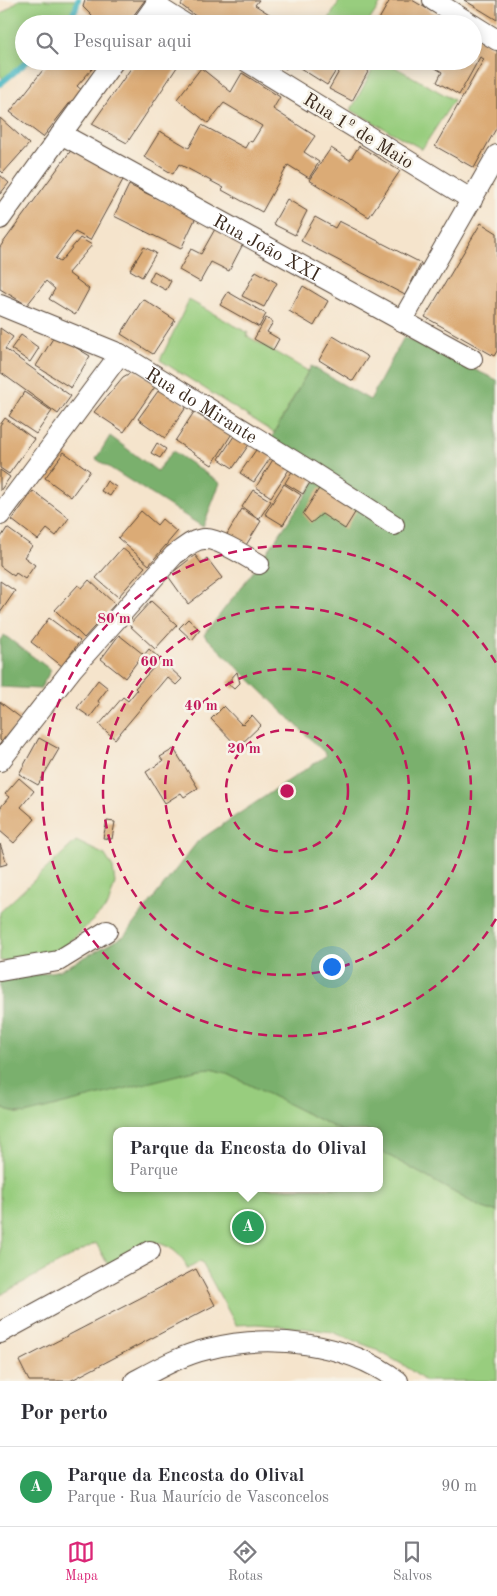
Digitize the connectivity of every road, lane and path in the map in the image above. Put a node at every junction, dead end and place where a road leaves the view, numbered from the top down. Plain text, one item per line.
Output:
1 (433, 0) edge
2 (157, 3) edge
3 (148, 15) edge
4 (173, 15) edge
5 (457, 15) edge
6 (482, 30) edge
7 (497, 40) edge
8 (107, 70) edge
9 (261, 70) edge
10 (61, 134) junction
11 (497, 155) edge
12 (472, 200) junction
13 (0, 219) edge
14 (0, 305) edge
15 (402, 321) junction
16 (120, 354) junction
17 (472, 359) dead end
18 (0, 514) edge
19 (394, 525) dead end
20 (260, 564) dead end
21 (0, 761) edge
22 (107, 931) dead end
23 (0, 971) edge
24 (150, 1251) dead end
25 (0, 1333) edge
26 (136, 1381) edge
27 (398, 1381) edge

1 - 5 street
2 - 3 street
2 - 4 street
6 - 7 street
8 - 10 street
9 - 12 street, Rua 1º de Maio
10 - 13 street
10 - 15 street, Rua João XXI
11 - 12 street
12 - 15 street
14 - 16 street, Rua do Mirante
15 - 17 street, Rua João XXI
16 - 18 street
16 - 19 street, Rua do Mirante
20 - 21 street
22 - 23 street
24 - 25 street
26 - 27 street

